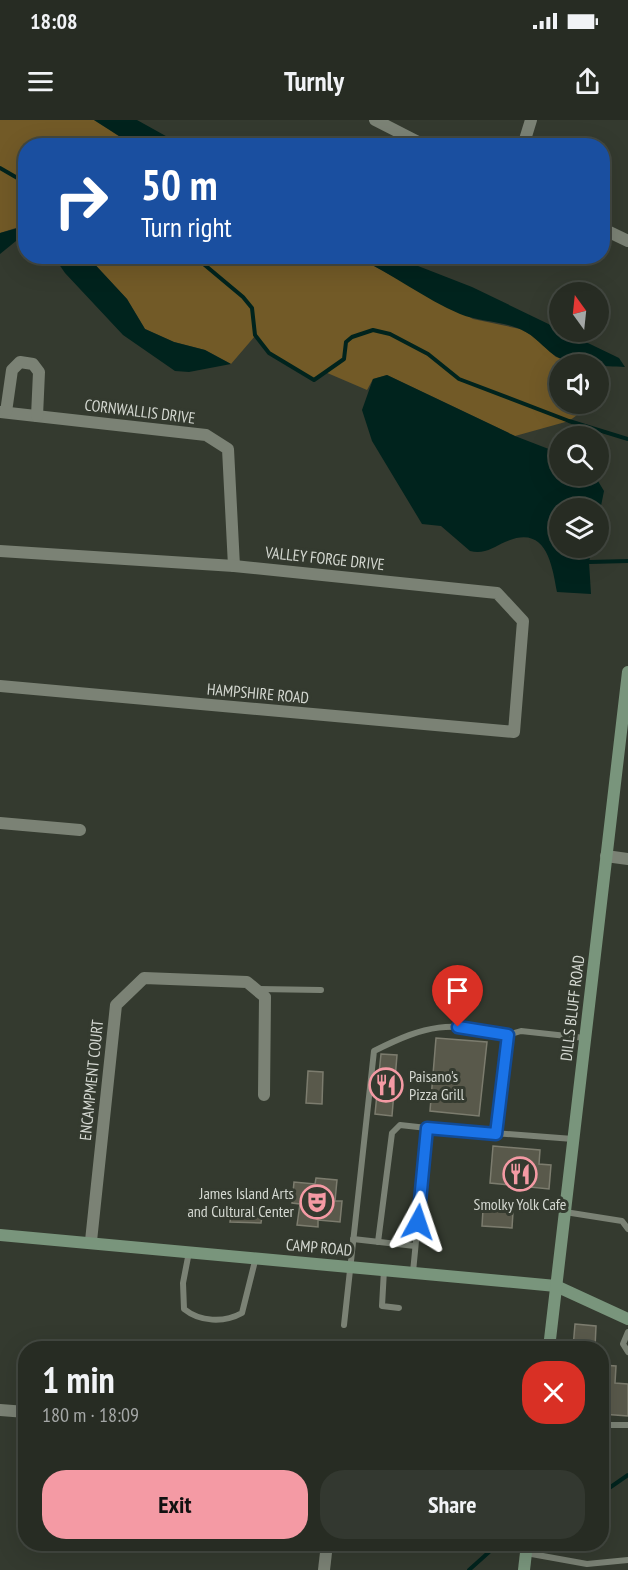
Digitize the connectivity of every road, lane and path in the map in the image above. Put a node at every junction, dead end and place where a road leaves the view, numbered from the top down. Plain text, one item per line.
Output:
1 (375, 120) edge
2 (531, 120) edge
3 (410, 138) edge
4 (525, 138) edge
5 (610, 232) edge
6 (628, 241) edge
7 (3, 412) edge
8 (37, 416) junction
9 (0, 551) edge
10 (234, 566) junction
11 (628, 672) edge
12 (0, 686) edge
13 (514, 732) joint
14 (0, 823) edge
15 (80, 830) dead end
16 (606, 856) junction
17 (628, 859) edge
18 (255, 989) junction
19 (321, 990) dead end
20 (508, 1035) junction
21 (585, 1038) junction
22 (264, 1095) dead end
23 (427, 1128) junction
24 (496, 1134) junction
25 (573, 1139) junction
26 (565, 1212) junction
27 (628, 1229) edge
28 (0, 1235) edge
29 (352, 1239) junction
30 (91, 1242) junction
31 (378, 1242) junction
32 (415, 1246) junction
33 (189, 1251) junction
34 (256, 1257) junction
35 (350, 1266) junction
36 (384, 1269) junction
37 (413, 1272) junction
38 (556, 1286) junction
39 (399, 1308) dead end
40 (628, 1319) edge
41 (344, 1325) dead end
42 (628, 1332) edge
43 (550, 1341) edge
44 (628, 1352) edge
45 (0, 1410) edge
46 (18, 1411) edge
47 (609, 1425) edge
48 (628, 1425) edge
49 (326, 1551) edge
50 (526, 1551) edge
51 (537, 1551) edge
52 (628, 1560) edge
53 (324, 1570) edge
54 (524, 1570) edge

1 - 3 street
2 - 4 street
5 - 6 street
7 - 8 street, CORNWALLIS DRIVE
7 - 8 street, CORNWALLIS DRIVE
8 - 10 street, CORNWALLIS DRIVE
9 - 10 street, VALLEY FORGE DRIVE
10 - 13 street, VALLEY FORGE DRIVE
11 - 16 street, DILLS BLUFF ROAD
12 - 13 street, HAMPSHIRE ROAD
14 - 15 street
16 - 17 street
16 - 21 street, DILLS BLUFF ROAD
18 - 19 lane
18 - 22 street
18 - 30 street, ENCAMPMENT COURT
20 - 21 lane
20 - 24 lane
20 - 29 lane
21 - 25 street, DILLS BLUFF ROAD
23 - 24 lane
23 - 31 lane
23 - 32 lane
24 - 25 lane
25 - 26 street, DILLS BLUFF ROAD
26 - 27 lane
26 - 38 street, DILLS BLUFF ROAD
28 - 30 street, CAMP ROAD
29 - 31 lane
29 - 35 lane
30 - 33 street, CAMP ROAD
31 - 32 lane
32 - 37 lane
33 - 34 street, CAMP ROAD
33 - 34 lane
34 - 35 street, CAMP ROAD
35 - 36 street, CAMP ROAD
35 - 41 lane
36 - 37 street, CAMP ROAD
36 - 39 lane
37 - 38 street, CAMP ROAD
38 - 40 street, CAMP ROAD
38 - 43 street, DILLS BLUFF ROAD
42 - 44 lane
45 - 46 street
47 - 48 lane
49 - 53 street
50 - 54 street
51 - 52 lane

